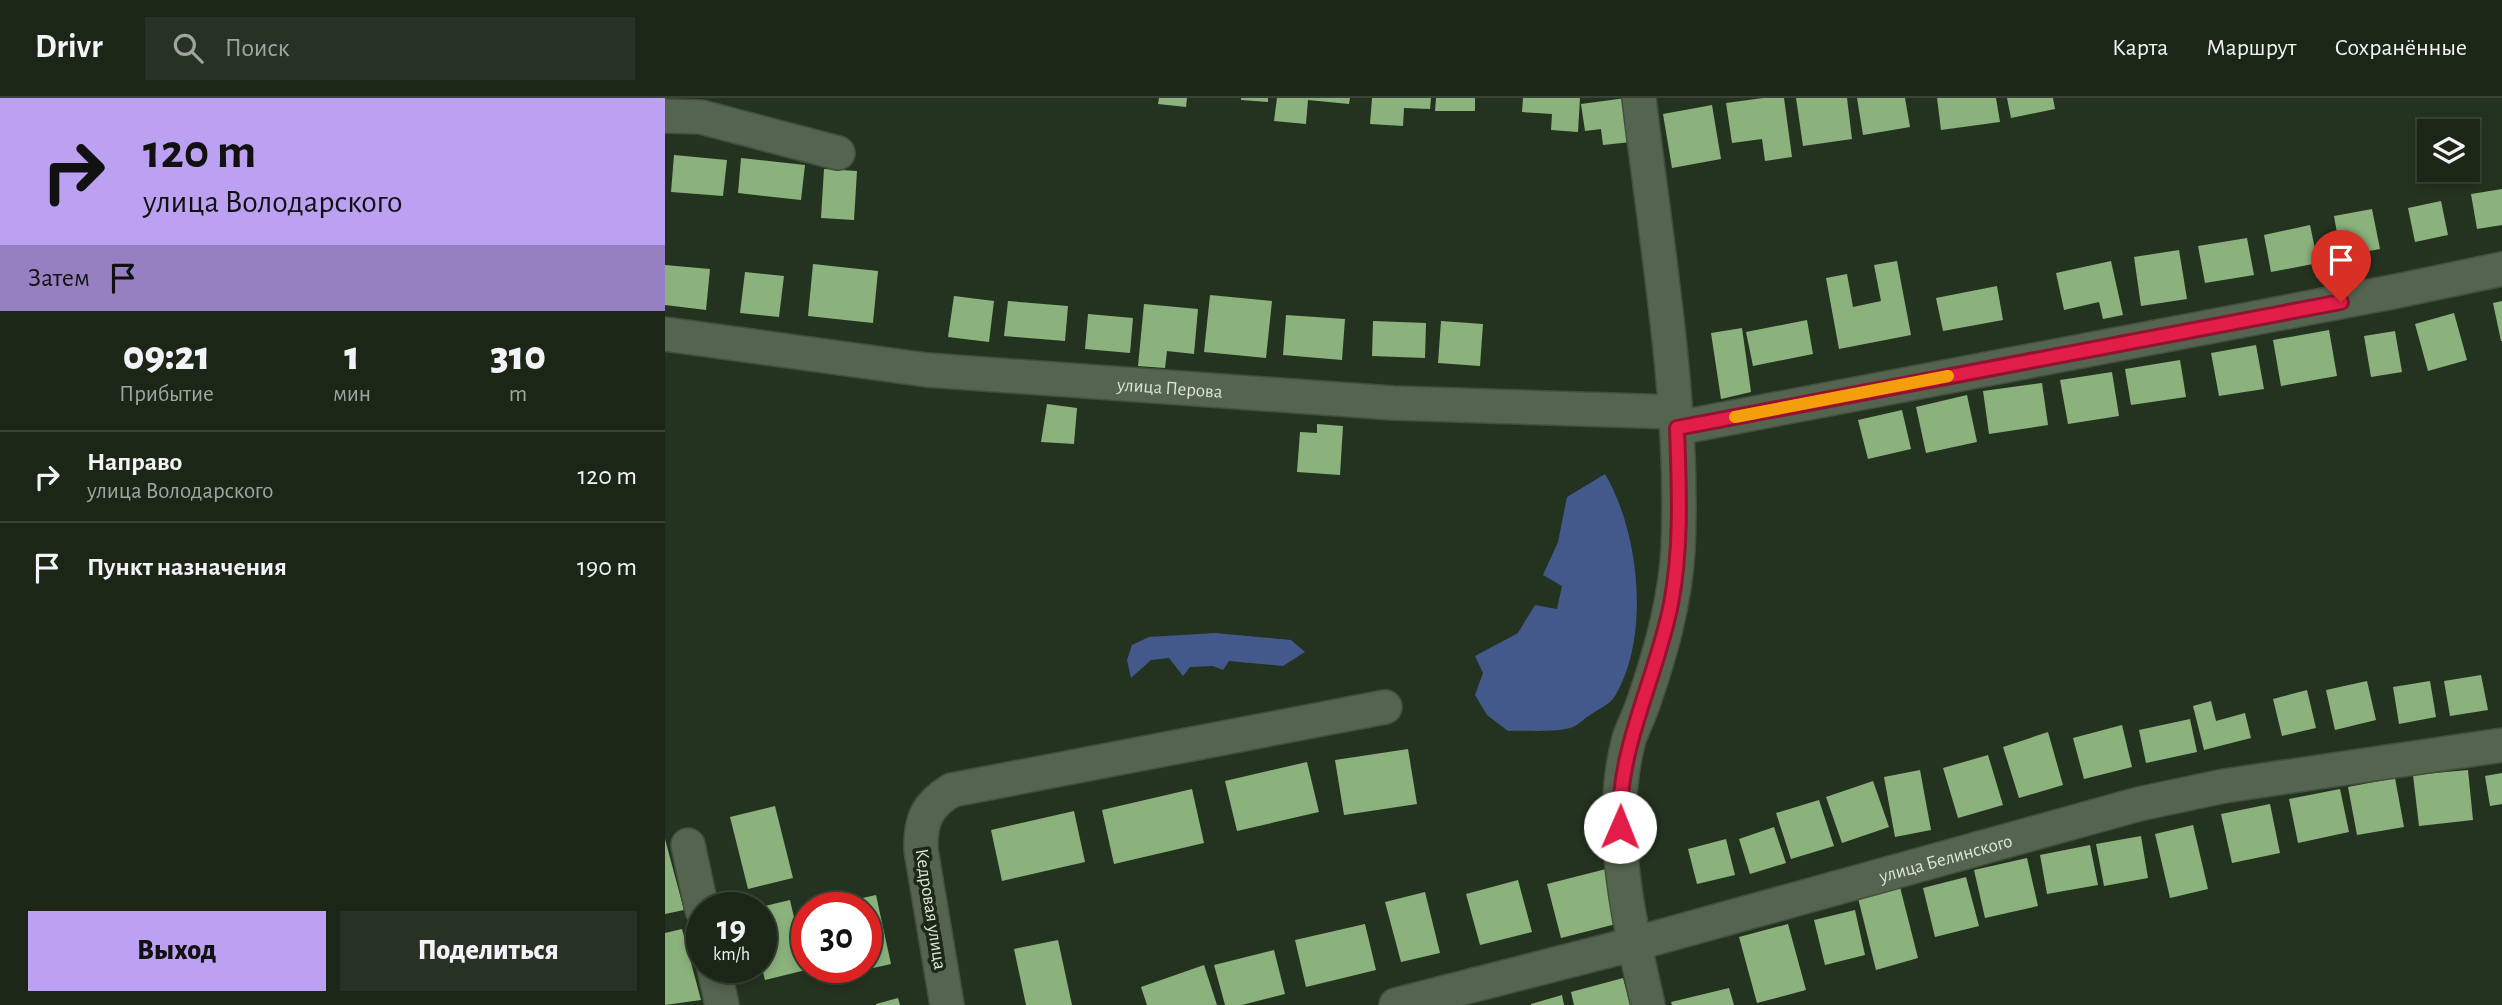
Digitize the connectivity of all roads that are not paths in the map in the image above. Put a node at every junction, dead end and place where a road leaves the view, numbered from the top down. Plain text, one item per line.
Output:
1 (1639, 98) edge
2 (701, 108) edge
3 (665, 116) edge
4 (838, 153) dead end
5 (2502, 269) edge
6 (665, 334) edge
7 (1676, 420) junction
8 (1385, 707) dead end
9 (2502, 745) edge
10 (688, 845) dead end
11 (698, 892) edge
12 (1634, 944) junction
13 (717, 983) edge
14 (722, 1005) edge
15 (947, 1005) edge
16 (1397, 1005) edge
17 (1648, 1005) edge

1 - 7 street
2 - 3 street
2 - 4 street
5 - 7 street, улица Перова
6 - 7 street, улица Перова
7 - 12 street
8 - 15 street, Кедровая улица
9 - 12 street, улица Белинского
10 - 11 street
12 - 16 street, улица Белинского
12 - 17 street
13 - 14 street

